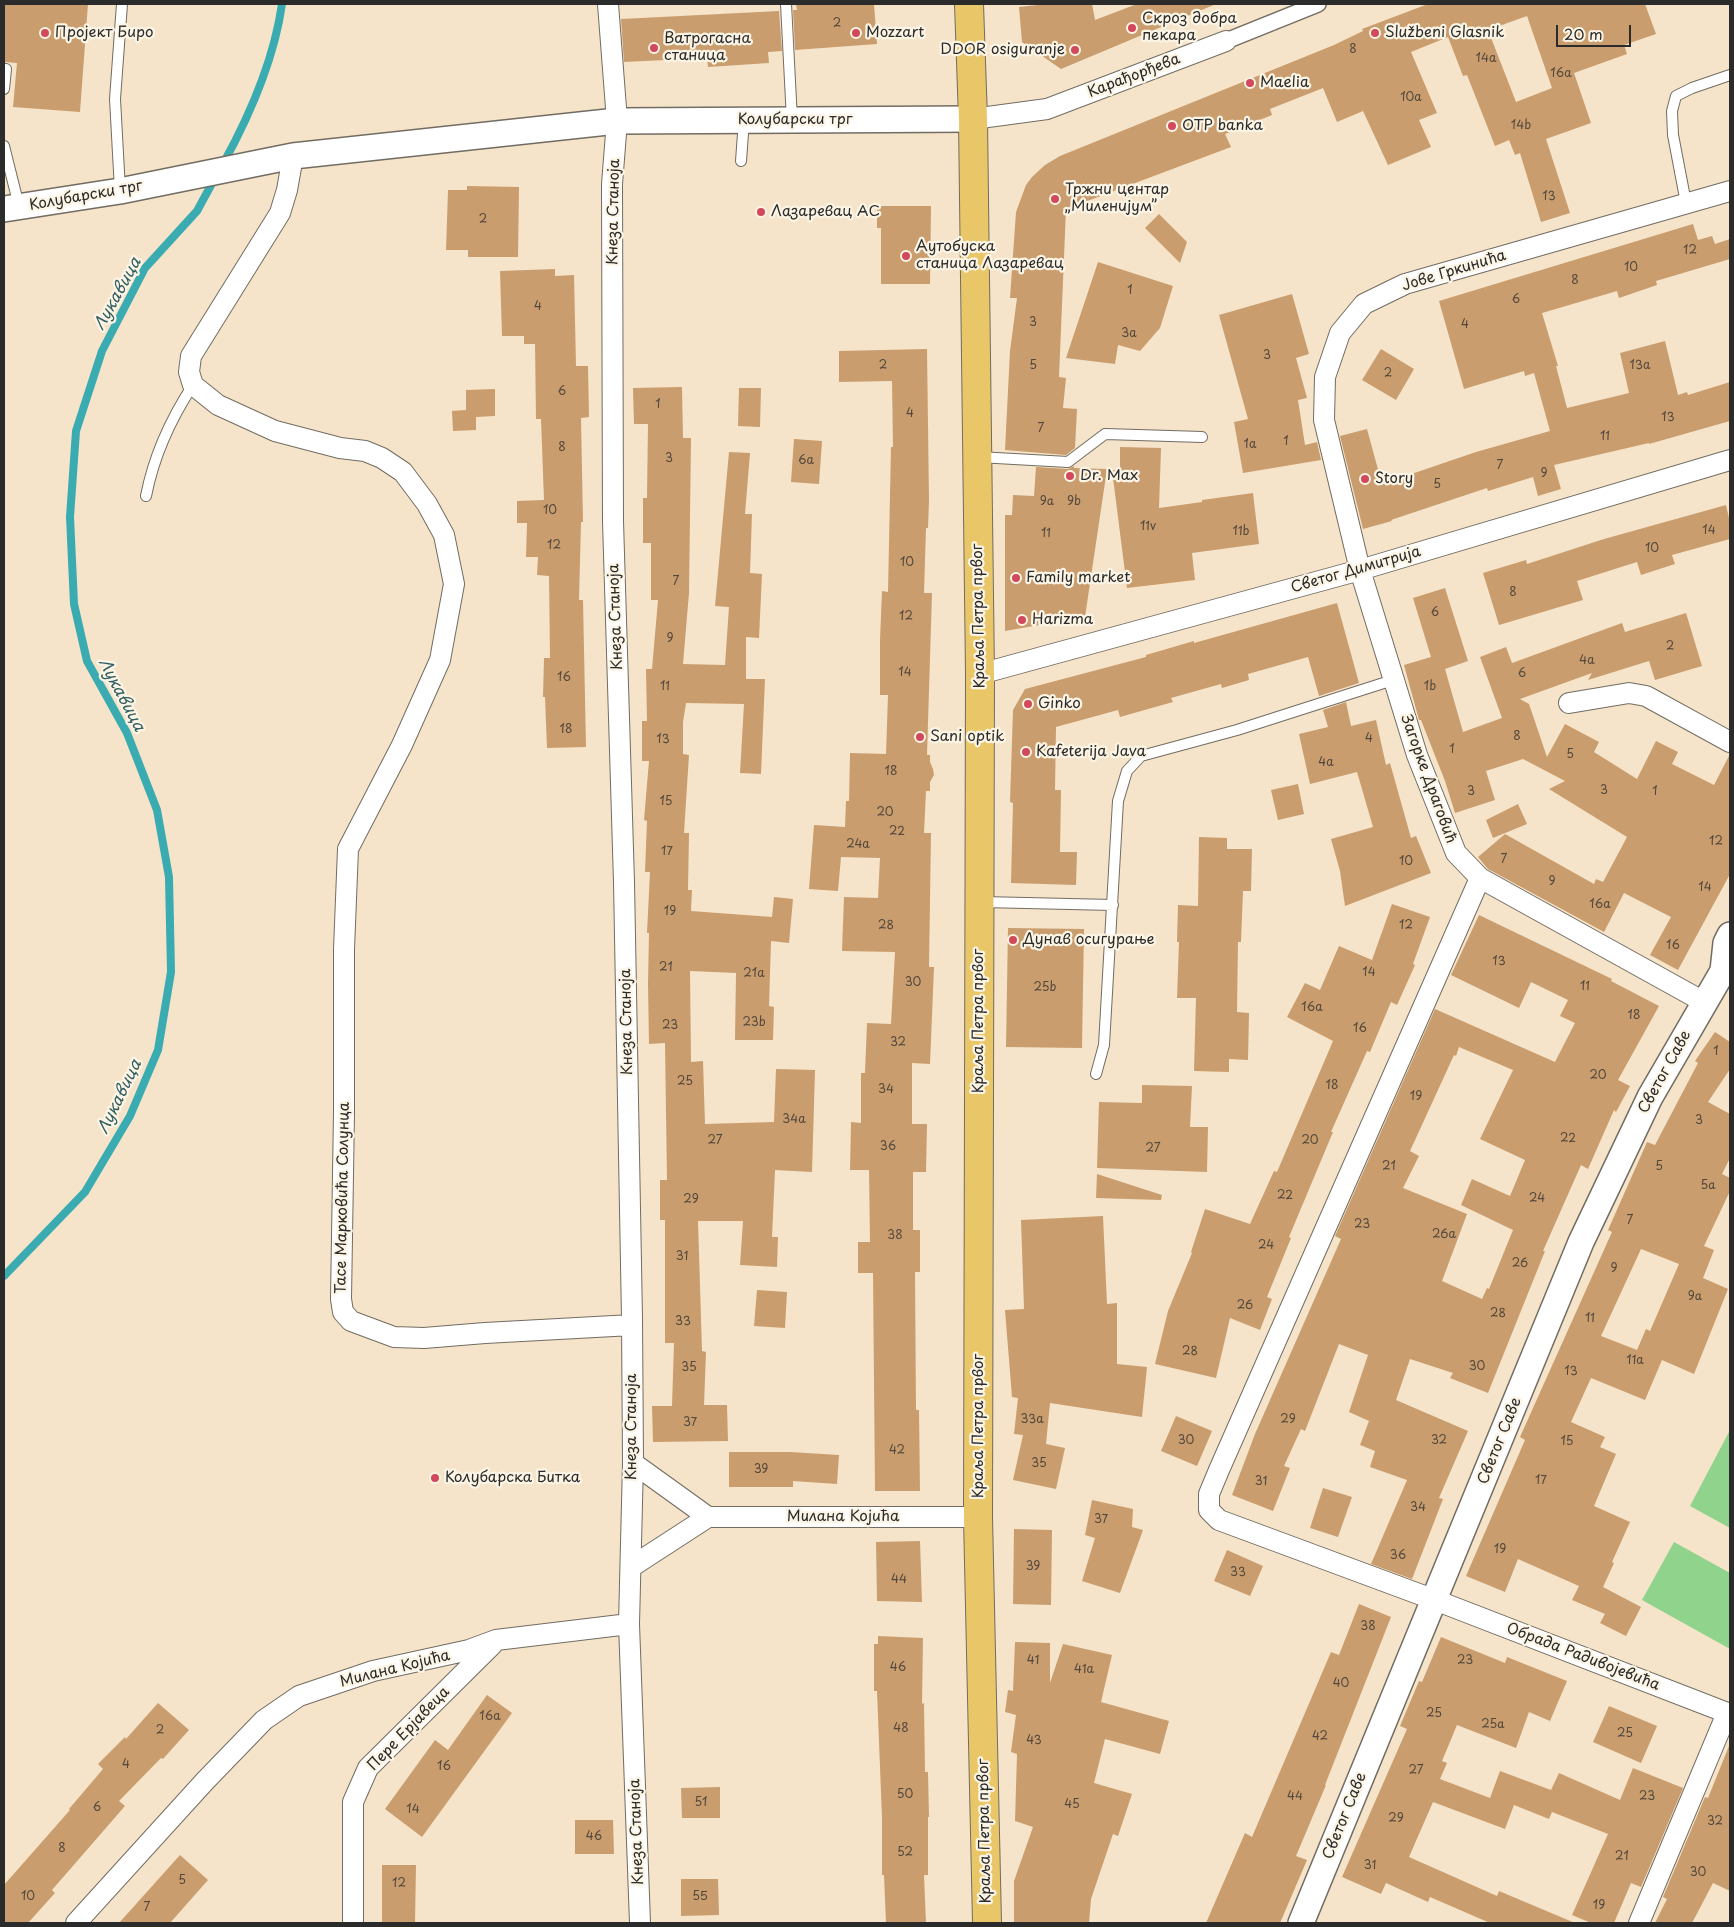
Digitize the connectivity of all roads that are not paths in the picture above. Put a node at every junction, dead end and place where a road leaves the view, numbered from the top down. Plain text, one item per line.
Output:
1 (122, 4) edge
2 (608, 4) edge
3 (786, 4) edge
4 (969, 4) edge
5 (1318, 4) edge
6 (1226, 40) joint
7 (6, 69) dead end
8 (1730, 75) edge
9 (4, 89) edge
10 (973, 119) junction
11 (744, 120) junction
12 (792, 120) junction
13 (617, 121) junction
14 (4, 146) edge
15 (298, 156) junction
16 (742, 161) dead end
17 (120, 191) junction
18 (1730, 191) edge
19 (1686, 203) junction
20 (11, 208) edge
21 (193, 385) junction
22 (1202, 437) dead end
23 (978, 457) junction
24 (1730, 460) edge
25 (146, 496) dead end
26 (1360, 570) junction
27 (980, 674) junction
28 (1393, 680) junction
29 (1569, 703) dead end
30 (1730, 742) edge
31 (1480, 878) junction
32 (979, 902) junction
33 (1113, 906) junction
34 (1730, 935) edge
35 (1728, 971) edge
36 (1704, 1002) junction
37 (1096, 1074) dead end
38 (632, 1325) junction
39 (633, 1463) junction
40 (708, 1517) junction
41 (978, 1517) junction
42 (631, 1567) junction
43 (1435, 1600) junction
44 (629, 1624) junction
45 (496, 1640) junction
46 (1729, 1714) edge
47 (76, 1923) edge
48 (353, 1923) edge
49 (640, 1923) edge
50 (987, 1923) edge
51 (1301, 1923) edge
52 (1639, 1923) edge

1 - 17 lane
2 - 13 street, Кнеза Станоја
3 - 12 lane
4 - 10 main road, Краља Петра првог
5 - 6 street, Карађорђева
6 - 10 street, Карађорђева
7 - 9 lane
8 - 19 lane
10 - 12 street, Колубарски трг
10 - 23 main road, Краља Петра првог
11 - 12 street, Колубарски трг
11 - 13 street, Колубарски трг
11 - 16 lane
13 - 15 street, Колубарски трг
13 - 38 street, Кнеза Станоја
14 - 20 lane
15 - 17 street, Колубарски трг
15 - 21 street
17 - 20 street, Колубарски трг
18 - 19 street, Јове Гркинића
19 - 26 street, Јове Гркинића
21 - 25 lane
21 - 38 street, Тасе Марковића Солунца
22 - 23 lane
23 - 27 main road, Краља Петра првог
24 - 26 street, Светог Димитрија
26 - 27 street, Светог Димитрија
26 - 28 street, Загорке Драговић
27 - 32 main road, Краља Петра првог
28 - 31 street, Загорке Драговић
28 - 33 lane
29 - 30 street
31 - 36 street, Загорке Драговић
31 - 43 street, Обрада Радивојевића
32 - 33 lane
32 - 41 main road, Краља Петра првог
33 - 37 lane
34 - 35 street, Светог Саве
35 - 36 street, Светог Саве
36 - 43 street, Светог Саве
38 - 39 street, Кнеза Станоја
39 - 40 street
39 - 42 street, Кнеза Станоја
40 - 41 street, Милана Којића
40 - 42 street
41 - 50 main road, Краља Петра првог
42 - 44 street, Кнеза Станоја
43 - 46 street, Обрада Радивојевића
43 - 51 street, Светог Саве
44 - 45 street, Милана Којића
44 - 49 street, Кнеза Станоја
45 - 47 street, Милана Којића
45 - 48 street, Пере Ерјавеца
46 - 52 street

